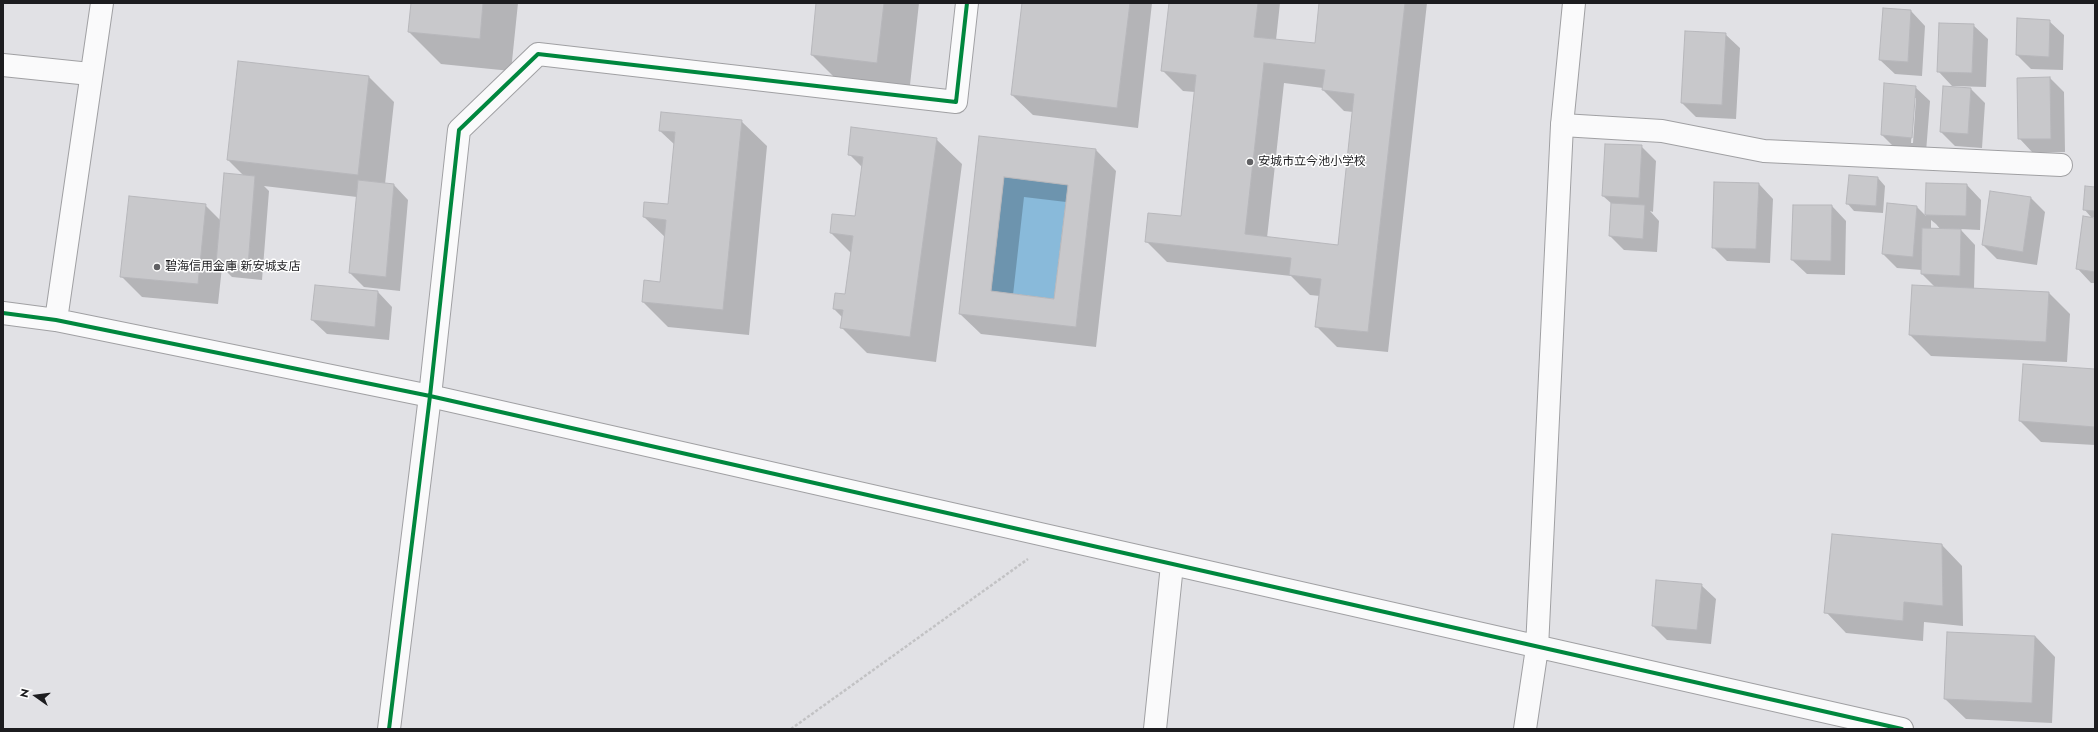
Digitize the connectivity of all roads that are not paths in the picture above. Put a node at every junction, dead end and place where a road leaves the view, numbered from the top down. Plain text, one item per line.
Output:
1 (102, 3) edge
2 (967, 3) edge
3 (1574, 3) edge
4 (3, 65) edge
5 (90, 74) junction
6 (1562, 125) junction
7 (2061, 165) dead end
8 (3, 313) edge
9 (56, 320) junction
10 (430, 396) junction
11 (1172, 565) junction
12 (1537, 648) junction
13 (389, 729) edge
14 (1155, 729) edge
15 (1525, 729) edge
16 (1902, 729) edge

1 - 5 street
2 - 10 street
3 - 6 street
4 - 5 street
5 - 9 street
6 - 7 street
6 - 12 street
8 - 9 street
9 - 10 street
10 - 11 street
10 - 13 street
11 - 12 street
11 - 14 street
12 - 15 street
12 - 16 street

